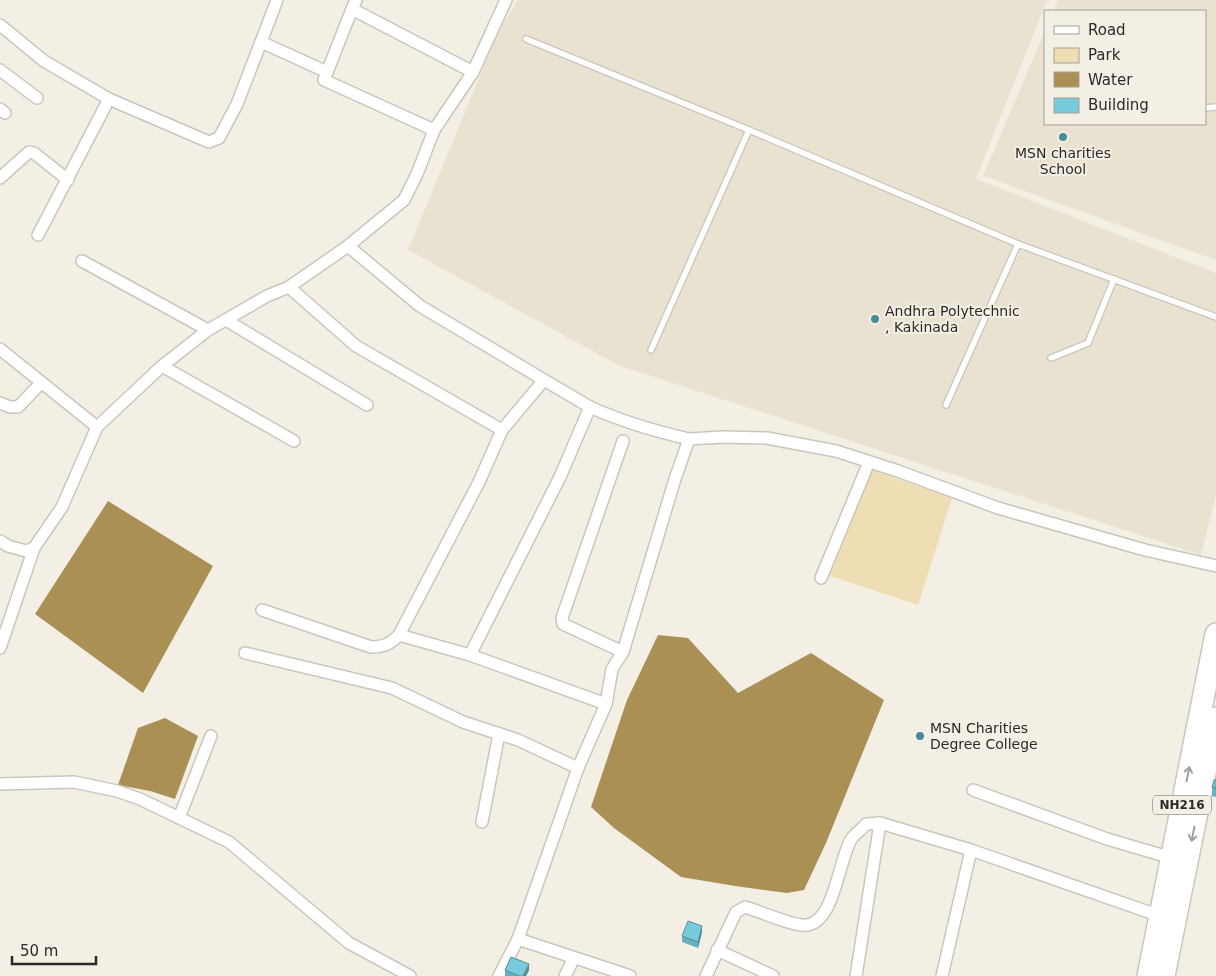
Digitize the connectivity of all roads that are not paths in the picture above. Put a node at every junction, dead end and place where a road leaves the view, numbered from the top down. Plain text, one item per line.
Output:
1 (277, 0) edge
2 (506, 0) edge
3 (354, 4) edge
4 (0, 25) edge
5 (526, 39) dead end
6 (261, 42) junction
7 (0, 70) edge
8 (327, 72) junction
9 (473, 72) junction
10 (37, 98) dead end
11 (109, 99) junction
12 (434, 130) junction
13 (749, 130) junction
14 (0, 178) edge
15 (68, 180) junction
16 (38, 235) dead end
17 (1018, 244) junction
18 (348, 246) junction
19 (82, 261) dead end
20 (1114, 280) junction
21 (289, 287) junction
22 (1216, 317) edge
23 (226, 320) junction
24 (208, 330) junction
25 (0, 350) edge
26 (651, 350) dead end
27 (1051, 358) dead end
28 (162, 366) junction
29 (544, 380) junction
30 (41, 383) junction
31 (0, 403) edge
32 (367, 405) dead end
33 (946, 405) dead end
34 (590, 408) junction
35 (96, 427) junction
36 (502, 430) junction
37 (689, 439) junction
38 (294, 441) dead end
39 (623, 441) dead end
40 (869, 462) junction
41 (0, 541) edge
42 (34, 548) junction
43 (1216, 566) edge
44 (821, 578) dead end
45 (262, 610) dead end
46 (1216, 634) edge
47 (399, 635) junction
48 (0, 648) edge
49 (623, 652) junction
50 (245, 653) dead end
51 (470, 655) junction
52 (606, 704) junction
53 (1216, 718) edge
54 (499, 734) junction
55 (211, 736) dead end
56 (578, 768) junction
57 (0, 784) edge
58 (973, 790) dead end
59 (180, 818) junction
60 (482, 822) dead end
61 (880, 823) junction
62 (970, 850) junction
63 (1172, 858) junction
64 (1160, 916) junction
65 (518, 939) junction
66 (717, 950) junction
67 (574, 958) junction
68 (617, 974) edge
69 (410, 976) edge
70 (499, 976) edge
71 (565, 976) edge
72 (630, 976) edge
73 (706, 976) edge
74 (773, 976) edge
75 (856, 976) edge
76 (942, 976) edge
77 (1148, 976) edge
78 (1164, 976) edge

1 - 6 street
2 - 9 street
3 - 8 street
3 - 9 street
4 - 11 street
5 - 13 lane
6 - 8 street
6 - 11 street
7 - 10 street
8 - 12 street
9 - 12 street
11 - 15 street
12 - 18 street
13 - 17 lane
13 - 26 lane
14 - 15 street
15 - 16 street
17 - 20 lane
17 - 33 lane
18 - 21 street
18 - 29 street
19 - 24 street
20 - 22 lane
20 - 27 lane
21 - 23 street
21 - 36 street
23 - 24 street
23 - 32 street
24 - 28 street
25 - 30 street
28 - 35 street
28 - 38 street
29 - 34 street
29 - 36 street
30 - 31 street
30 - 35 street
34 - 37 street
34 - 51 street
35 - 42 street
36 - 47 street
37 - 40 street
37 - 49 street
39 - 49 street
40 - 43 street
40 - 44 street
41 - 42 street
42 - 48 street
45 - 47 street
63 -> 46 highway, NH216
47 - 51 street
49 - 52 street
50 - 54 street
51 - 52 street
52 - 56 street
53 -> 78 highway, NH216
54 - 56 street
54 - 60 street
55 - 59 street
56 - 65 street
57 - 59 street
58 - 63 street
59 - 69 street
61 - 62 street
61 - 66 street
61 - 75 street
62 - 64 street
62 - 76 street
63 - 64 highway, NH216
64 - 77 highway, NH216
65 - 67 street
65 - 70 street
66 - 73 street
66 - 74 street
67 - 68 street
67 - 71 street
68 - 72 street

